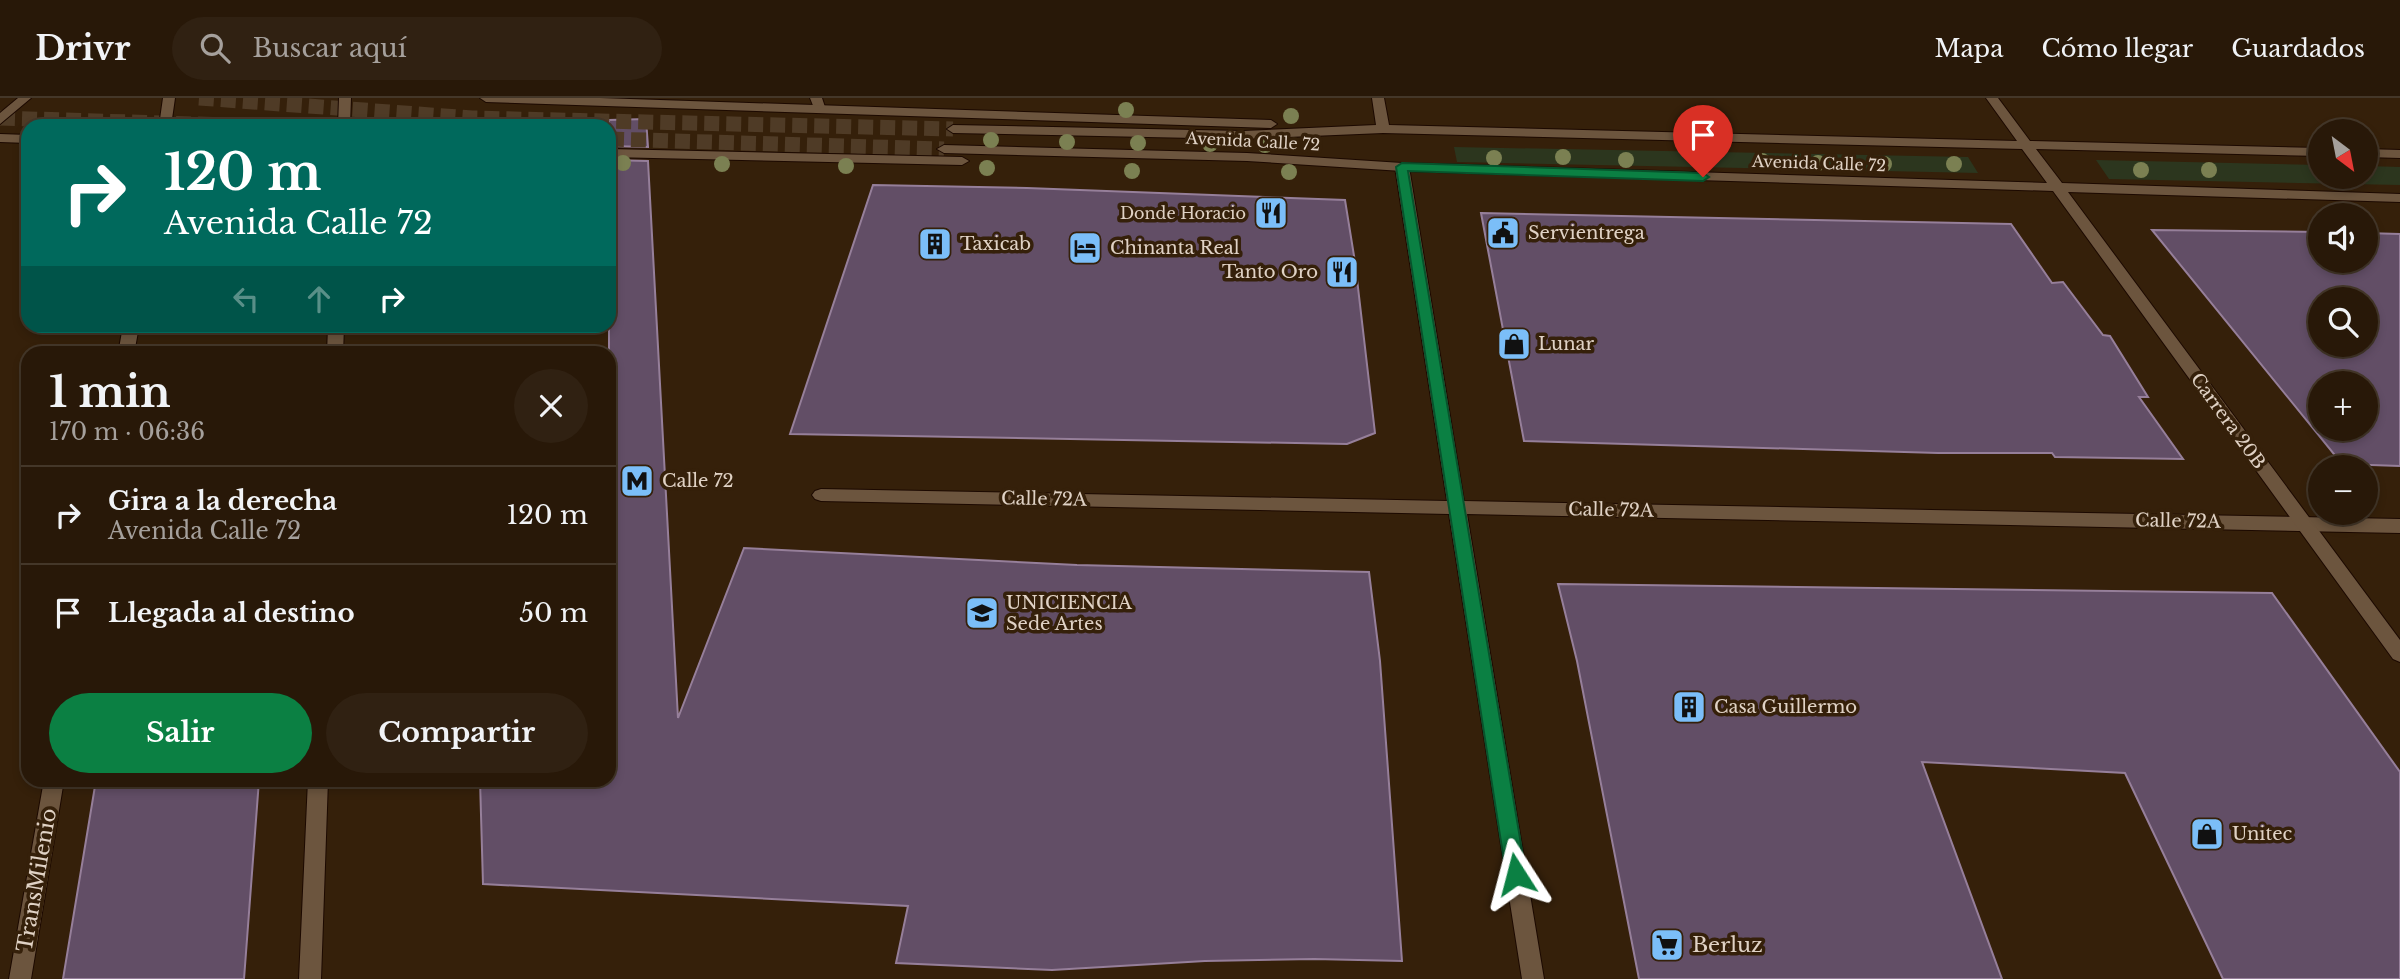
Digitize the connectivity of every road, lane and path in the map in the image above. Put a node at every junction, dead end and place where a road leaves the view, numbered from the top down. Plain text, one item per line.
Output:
1 (25, 98) edge
2 (169, 98) edge
3 (345, 98) edge
4 (486, 98) edge
5 (1378, 98) edge
6 (1992, 98) edge
7 (818, 104) edge
8 (166, 119) edge
9 (344, 119) edge
10 (0, 120) edge
11 (953, 129) tunnel mouth
12 (1383, 129) junction
13 (0, 138) edge
14 (21, 139) edge
15 (2023, 144) junction
16 (944, 149) tunnel mouth
17 (2308, 152) edge
18 (616, 153) edge
19 (2378, 153) edge
20 (2400, 154) edge
21 (1402, 167) junction
22 (2057, 189) junction
23 (2400, 198) edge
24 (821, 495) dead end
25 (1457, 507) junction
26 (2303, 523) junction
27 (2400, 526) edge
28 (2400, 653) edge
29 (53, 787) edge
30 (318, 787) edge
31 (20, 979) edge
32 (310, 979) edge
33 (1533, 979) edge

1 - 10 main road
2 - 8 main road
3 - 9 main road
4 - 7 main road
5 - 12 main road
6 - 15 main road, Carrera 20B
7 - 12 main road
11 - 12 main road, Avenida Calle 72
12 - 15 main road, Avenida Calle 72
13 - 14 main road
15 - 17 main road, Avenida Calle 72
15 - 22 main road, Carrera 20B
16 - 21 main road, Avenida Calle 72
18 - 21 main road
19 - 20 main road
21 - 22 main road, Avenida Calle 72
21 - 25 main road
22 - 23 main road, Avenida Calle 72
22 - 26 main road, Carrera 20B
24 - 25 main road, Calle 72A
25 - 26 main road, Calle 72A
25 - 33 main road
26 - 27 main road, Calle 72A
26 - 28 main road, Carrera 20B
29 - 31 main road, TransMilenio
30 - 32 main road

